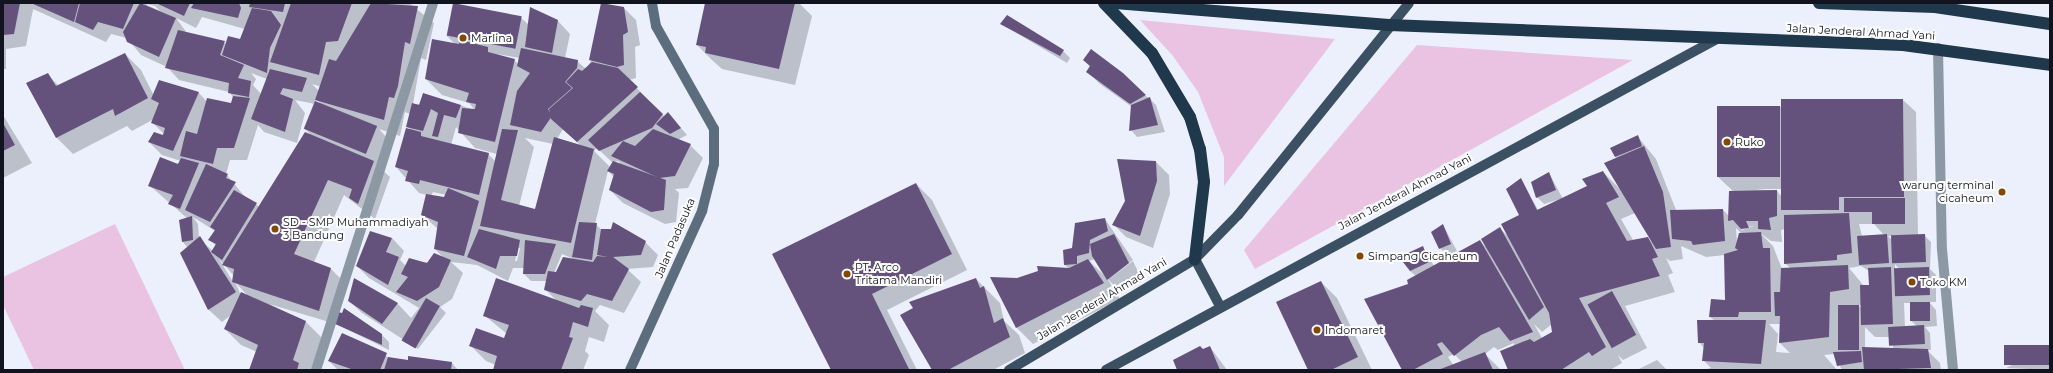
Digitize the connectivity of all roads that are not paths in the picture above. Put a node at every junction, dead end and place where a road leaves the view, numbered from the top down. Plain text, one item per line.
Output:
1 (433, 3) edge
2 (652, 3) edge
3 (1104, 3) edge
4 (1115, 3) edge
5 (1409, 3) edge
6 (1819, 3) edge
7 (1922, 5) edge
8 (2050, 24) edge
9 (1389, 25) junction
10 (1717, 39) junction
11 (1938, 48) junction
12 (2050, 65) edge
13 (1195, 259) junction
14 (1220, 306) junction
15 (316, 370) edge
16 (630, 370) edge
17 (1009, 370) edge
18 (1106, 370) edge
19 (1953, 370) edge

1 - 15 street
2 - 16 street, Jalan Padasuka
3 - 13 highway
4 - 9 highway
5 - 9 main road, Jalan Jenderal Ahmad Yani
6 - 7 highway
7 - 8 highway
9 - 10 highway, Jalan Jenderal Ahmad Yani
9 - 13 main road, Jalan Jenderal Ahmad Yani
10 - 11 highway, Jalan Jenderal Ahmad Yani
10 - 14 main road, Jalan Jenderal Ahmad Yani
11 - 12 highway, Jalan Jenderal Ahmad Yani
11 - 19 street
13 - 14 main road
13 - 17 main road, Jalan Jenderal Ahmad Yani
14 - 18 main road, Jalan Jenderal Ahmad Yani

